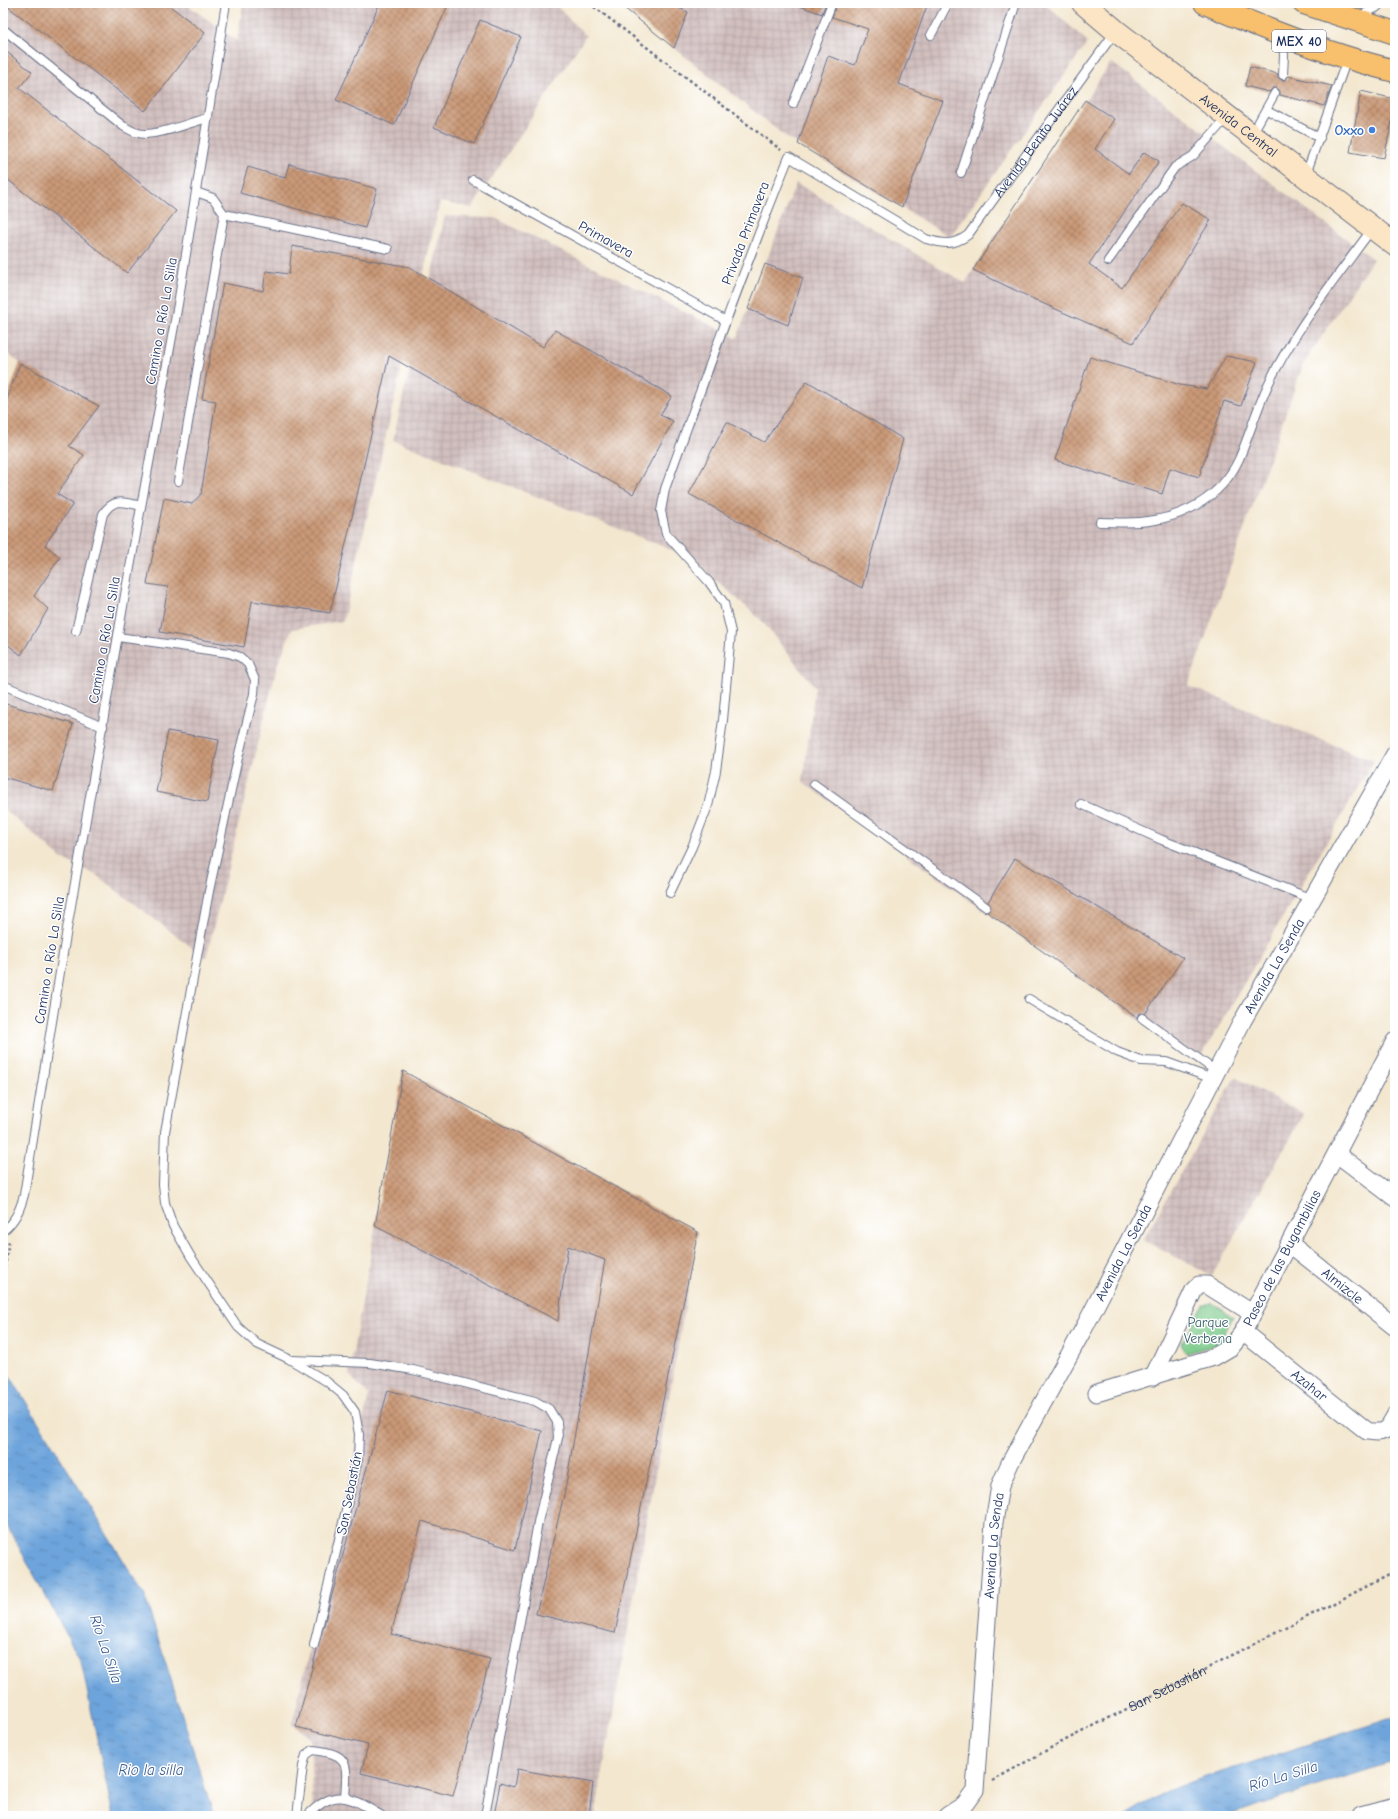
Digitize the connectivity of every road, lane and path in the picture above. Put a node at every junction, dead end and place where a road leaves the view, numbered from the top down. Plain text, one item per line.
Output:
1 (226, 3) edge
2 (589, 3) edge
3 (832, 3) edge
4 (948, 3) edge
5 (1016, 3) edge
6 (1083, 3) edge
7 (1205, 3) edge
8 (1304, 3) edge
9 (1382, 3) edge
10 (1352, 19) junction
11 (3, 29) edge
12 (1116, 31) junction
13 (1395, 33) edge
14 (1281, 34) junction
15 (931, 35) dead end
16 (1347, 58) junction
17 (1395, 71) edge
18 (1283, 75) dead end
19 (1275, 93) dead end
20 (793, 104) dead end
21 (1267, 110) junction
22 (1228, 117) junction
23 (208, 118) junction
24 (1252, 135) junction
25 (1320, 138) junction
26 (790, 157) junction
27 (961, 173) dead end
28 (1306, 177) junction
29 (473, 180) dead end
30 (196, 192) junction
31 (224, 214) junction
32 (1373, 228) junction
33 (1395, 245) edge
34 (388, 249) dead end
35 (1108, 261) dead end
36 (726, 321) junction
37 (178, 481) dead end
38 (141, 506) junction
39 (1100, 522) dead end
40 (76, 631) dead end
41 (118, 637) junction
42 (3, 685) edge
43 (102, 727) junction
44 (1395, 754) edge
45 (814, 784) dead end
46 (1081, 804) dead end
47 (670, 893) dead end
48 (1312, 899) junction
49 (986, 907) dead end
50 (1029, 999) dead end
51 (1142, 1018) dead end
52 (1395, 1041) edge
53 (1389, 1070) edge
54 (1215, 1075) junction
55 (1337, 1154) junction
56 (1395, 1198) edge
57 (12, 1224) junction
58 (3, 1231) edge
59 (1290, 1244) junction
60 (3, 1280) edge
61 (1252, 1313) junction
62 (1395, 1327) edge
63 (1243, 1332) junction
64 (289, 1359) junction
65 (1153, 1377) junction
66 (1097, 1394) dead end
67 (1395, 1416) edge
68 (1395, 1572) edge
69 (314, 1645) dead end
70 (975, 1790) junction
71 (345, 1798) junction
72 (1395, 1807) edge
73 (297, 1816) edge
74 (306, 1816) edge
75 (382, 1816) edge
76 (485, 1816) edge
77 (947, 1816) edge
78 (1362, 1816) edge

1 - 23 lane, Camino a Río La Silla
2 - 26 path
3 - 20 lane
4 - 15 lane
5 - 27 lane
6 - 12 main road, Avenida Central
7 - 14 main road, MEX 40
8 - 10 main road, MEX 40
9 - 10 lane
10 - 13 main road, MEX 40
11 - 23 lane
12 - 22 main road, Avenida Central
12 - 26 lane, Avenida Benito Juárez
14 - 16 main road, MEX 40
14 - 18 lane
16 - 17 main road, MEX 40
16 - 25 lane
19 - 21 lane
21 - 24 lane
21 - 25 lane
22 - 24 main road, Avenida Central
22 - 35 lane
23 - 30 lane, Camino a Río La Silla
24 - 28 main road, Avenida Central
25 - 28 lane
26 - 36 lane, Privada Primavera
28 - 32 main road, Avenida Central
29 - 36 lane, Primavera
30 - 31 lane
30 - 38 lane, Camino a Río La Silla
31 - 34 lane
31 - 37 lane
32 - 33 main road, Avenida Central
32 - 39 lane
36 - 47 lane, Privada Primavera
38 - 40 lane
38 - 41 lane, Camino a Río La Silla
41 - 43 lane, Camino a Río La Silla
41 - 64 lane, San Sebastián
42 - 43 lane
43 - 57 lane, Camino a Río La Silla
44 - 48 street, Avenida La Senda
45 - 49 lane
46 - 48 lane
48 - 54 street, Avenida La Senda
50 - 54 lane
51 - 54 lane
52 - 53 street, Paseo de las Bugambilias
53 - 55 street, Paseo de las Bugambilias
54 - 70 street, Avenida La Senda
55 - 56 street
55 - 59 street, Paseo de las Bugambilias
57 - 58 lane
57 - 60 path
59 - 61 street, Paseo de las Bugambilias
59 - 62 street, Almizcle
61 - 63 street, Paseo de las Bugambilias
61 - 65 street
63 - 65 street, Paseo de las Bugambilias
63 - 67 street, Azahar
64 - 69 lane, San Sebastián
64 - 76 lane
65 - 66 street, Paseo de las Bugambilias
68 - 70 path, San Sebastián
70 - 77 street
71 - 73 lane
71 - 74 lane
71 - 75 lane
72 - 78 street

